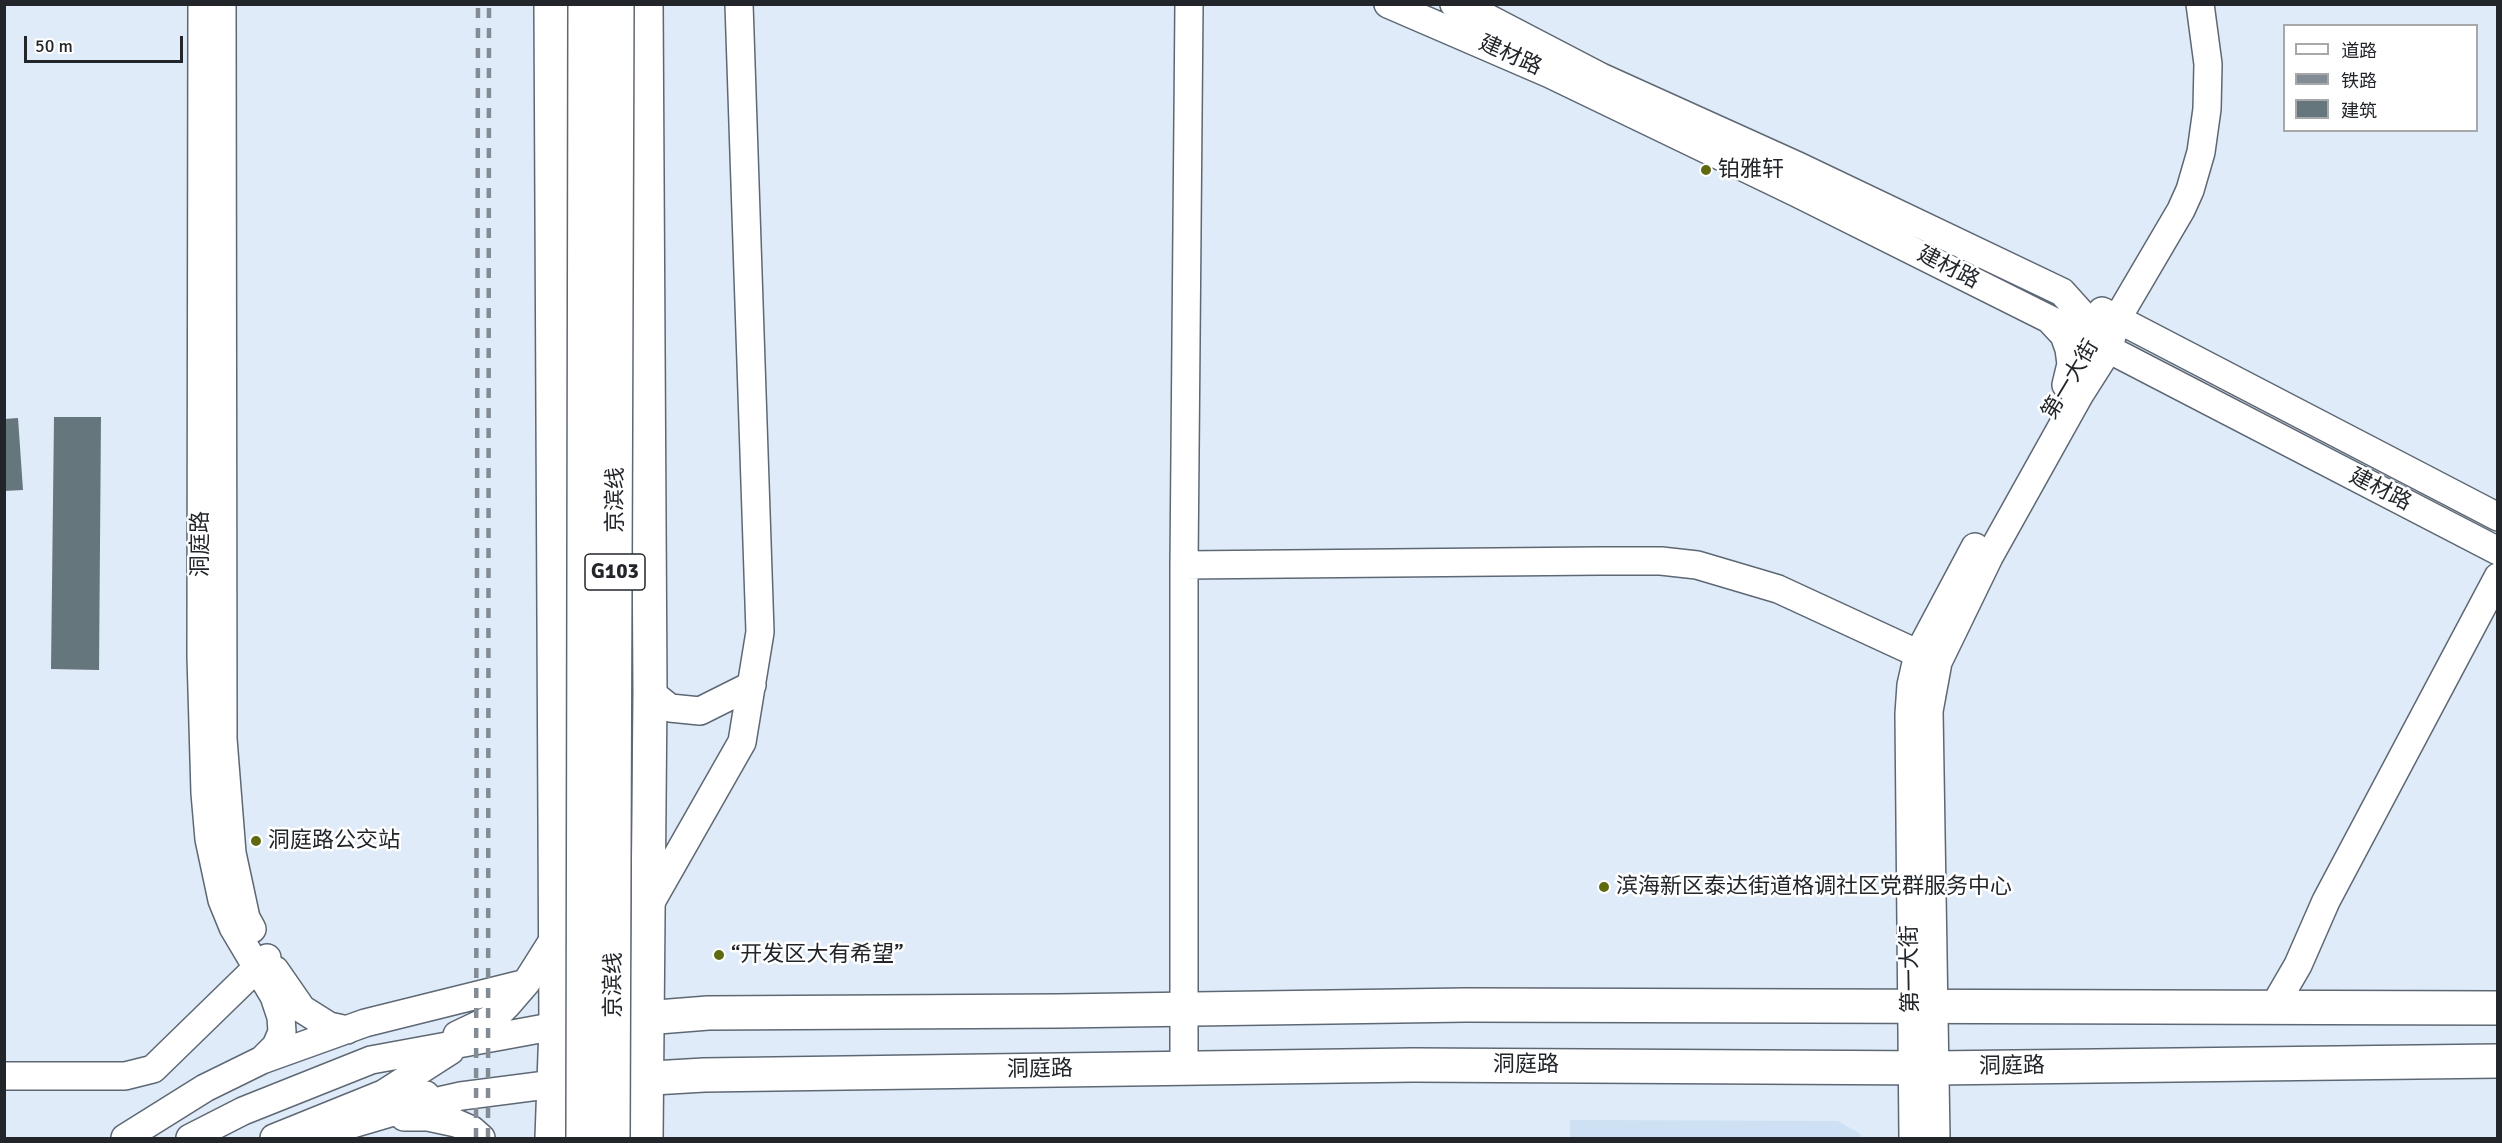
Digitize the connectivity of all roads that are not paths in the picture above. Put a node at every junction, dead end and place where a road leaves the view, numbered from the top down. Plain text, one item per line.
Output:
1 (551, 4) edge
2 (585, 4) edge
3 (617, 4) edge
4 (646, 4) edge
5 (739, 4) edge
6 (1189, 4) edge
7 (1388, 4) edge
8 (1454, 4) edge
9 (2200, 4) edge
10 (213, 11) edge
11 (2062, 292) junction
12 (2049, 319) junction
13 (2117, 319) junction
14 (2100, 345) junction
15 (2073, 389) junction
16 (2498, 517) edge
17 (2498, 551) edge
18 (1184, 565) junction
19 (2498, 577) edge
20 (1928, 658) junction
21 (752, 685) junction
22 (650, 692) junction
23 (646, 910) junction
24 (555, 937) junction
25 (262, 962) junction
26 (526, 983) junction
27 (1922, 1005) junction
28 (2273, 1008) junction
29 (2498, 1008) edge
30 (1185, 1009) junction
31 (646, 1018) junction
32 (556, 1026) junction
33 (347, 1030) junction
34 (459, 1046) junction
35 (262, 1060) junction
36 (371, 1060) junction
37 (2498, 1061) edge
38 (1184, 1068) junction
39 (1923, 1068) junction
40 (4, 1076) edge
41 (645, 1078) junction
42 (554, 1084) junction
43 (381, 1106) junction
44 (477, 1134) edge
45 (125, 1138) edge
46 (190, 1138) edge
47 (274, 1138) edge
48 (305, 1138) edge
49 (443, 1138) edge
50 (552, 1138) edge
51 (583, 1138) edge
52 (614, 1138) edge
53 (646, 1138) edge
54 (1913, 1138) edge
55 (1936, 1138) edge

1 - 24 main road
2 - 51 main road, 京滨线 / G103, bridge
3 - 52 main road, 京滨线 / G103, bridge
4 - 22 main road
5 - 21 street
6 - 18 street
7 - 12 street, 建材路
8 - 11 street, 建材路
9 - 13 street, 第一大街
10 - 25 street, 洞庭路
11 - 13 street, 建材路
11 - 14 street
12 - 14 street, 建材路
12 - 15 street
13 - 14 street, 第一大街
13 - 16 street, 建材路
14 - 15 street, 第一大街
14 - 17 street, 建材路
15 - 20 street, 第一大街
18 - 20 street
18 - 30 street
19 - 28 street
20 - 27 street, 第一大街
21 - 22 street
21 - 23 street
22 - 23 main road
23 - 31 main road
24 - 26 street
24 - 32 main road
25 - 33 street, 洞庭路
25 - 35 street, 洞庭路
25 - 40 street
26 - 33 street
26 - 36 street
27 - 28 main road
27 - 30 main road
27 - 39 street, 第一大街
28 - 29 main road
30 - 31 main road
30 - 38 street
31 - 32 main road
31 - 41 main road
32 - 34 street
32 - 42 main road
33 - 35 street
34 - 36 street
34 - 43 street
35 - 45 street
36 - 46 street
37 - 39 main road, 洞庭路
38 - 39 main road, 洞庭路
38 - 41 main road, 洞庭路
39 - 54 street, 第一大街
39 - 55 street, 第一大街
41 - 42 main road, 洞庭路
41 - 53 main road
42 - 43 street
42 - 50 main road
43 - 44 street
43 - 47 street
43 - 48 street
44 - 49 street

